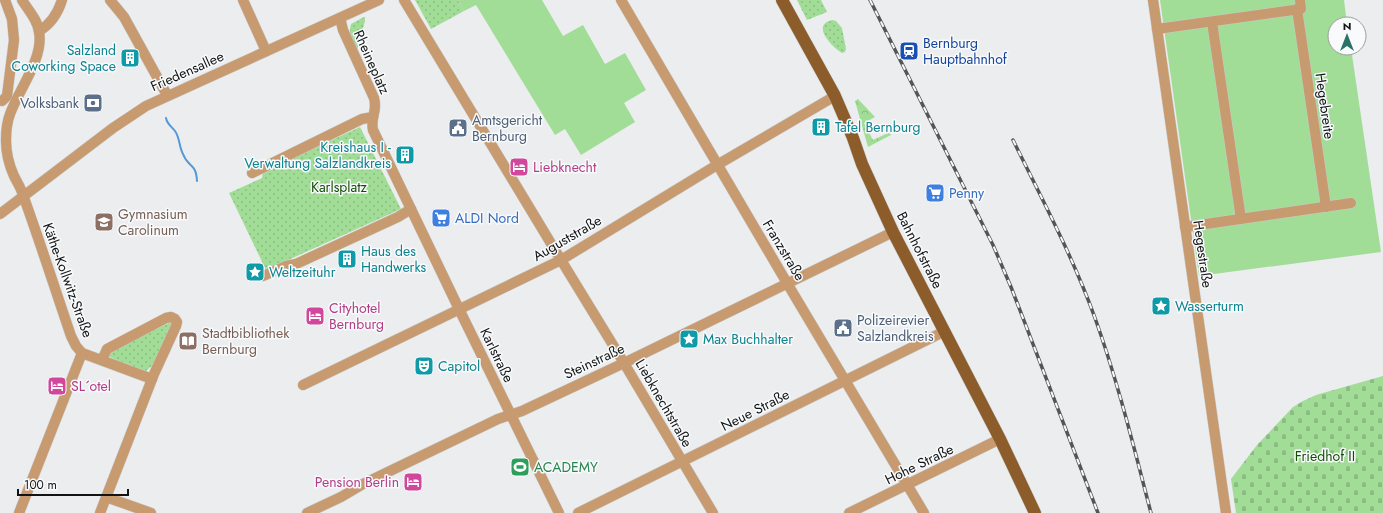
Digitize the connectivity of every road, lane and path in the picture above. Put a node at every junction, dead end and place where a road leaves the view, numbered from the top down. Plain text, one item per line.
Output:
1 (4, 0) edge
2 (22, 0) edge
3 (62, 0) edge
4 (110, 0) edge
5 (243, 0) edge
6 (379, 0) edge
7 (404, 0) edge
8 (621, 0) edge
9 (782, 0) edge
10 (1153, 0) edge
11 (1298, 5) edge
12 (340, 18) junction
13 (1212, 22) junction
14 (1157, 29) junction
15 (39, 31) junction
16 (266, 51) junction
17 (167, 95) junction
18 (835, 96) junction
19 (1, 98) edge
20 (10, 114) junction
21 (373, 117) junction
22 (717, 165) junction
23 (252, 173) dead end
24 (24, 196) junction
25 (1351, 203) dead end
26 (1326, 207) junction
27 (411, 209) junction
28 (0, 214) edge
29 (1241, 219) junction
30 (1185, 227) junction
31 (893, 232) junction
32 (561, 260) junction
33 (263, 276) dead end
34 (787, 283) junction
35 (459, 309) junction
36 (945, 331) junction
37 (82, 353) junction
38 (102, 360) junction
39 (624, 363) junction
40 (152, 379) junction
41 (846, 381) junction
42 (303, 385) dead end
43 (510, 415) junction
44 (1000, 439) junction
45 (682, 462) junction
46 (908, 485) junction
47 (106, 496) junction
48 (19, 513) edge
49 (100, 513) edge
50 (151, 513) edge
51 (307, 513) edge
52 (559, 513) edge
53 (578, 513) edge
54 (713, 513) edge
55 (849, 513) edge
56 (924, 513) edge
57 (1035, 513) edge
58 (1226, 513) edge

1 - 19 street
2 - 15 street
3 - 15 street
4 - 17 street
5 - 16 street
6 - 12 street, Friedensallee
7 - 32 street, Liebknechtstraße
8 - 22 street, Franzstraße
9 - 18 main road, Bahnhofstraße
10 - 14 street, Hegestraße
11 - 13 street, Hegebreite
11 - 26 street, Hegebreite
12 - 16 street, Friedensallee
12 - 21 street, Rheineplatz
13 - 14 street, Hegebreite
13 - 29 street
14 - 30 street, Hegestraße
15 - 20 street, Käthe-Kollwitz-Straße
16 - 17 street, Friedensallee
17 - 24 street, Friedensallee
18 - 22 street, Auguststraße
18 - 31 main road, Bahnhofstraße
19 - 20 street
20 - 24 street, Käthe-Kollwitz-Straße
21 - 23 street
21 - 27 street
22 - 32 street, Auguststraße
22 - 34 street, Franzstraße
24 - 28 street, Friedensallee
24 - 37 street, Käthe-Kollwitz-Straße
25 - 26 street
26 - 29 street
27 - 33 street
27 - 35 street, Karlstraße
29 - 30 street
30 - 58 street, Hegestraße
31 - 34 street, Steinstraße
31 - 36 main road, Bahnhofstraße
32 - 35 street, Auguststraße
32 - 39 street, Liebknechtstraße
34 - 39 street, Steinstraße
34 - 41 street, Franzstraße
35 - 42 street, Auguststraße
35 - 43 street, Karlstraße
36 - 41 street, Neue Straße
36 - 44 main road, Bahnhofstraße
37 - 38 street, Käthe-Kollwitz-Straße
37 - 48 street
38 - 40 street, Käthe-Kollwitz-Straße
38 - 40 street
39 - 43 street, Steinstraße
39 - 45 street, Liebknechtstraße
40 - 47 street
41 - 45 street, Neue Straße
41 - 46 street, Franzstraße
43 - 51 street, Steinstraße
43 - 52 street, Karlstraße
44 - 46 street, Hohe Straße
44 - 57 main road, Bahnhofstraße
45 - 53 street, Neue Straße
45 - 54 street, Liebknechtstraße
46 - 55 street, Hohe Straße
46 - 56 street, Franzstraße
47 - 49 street
47 - 50 street

